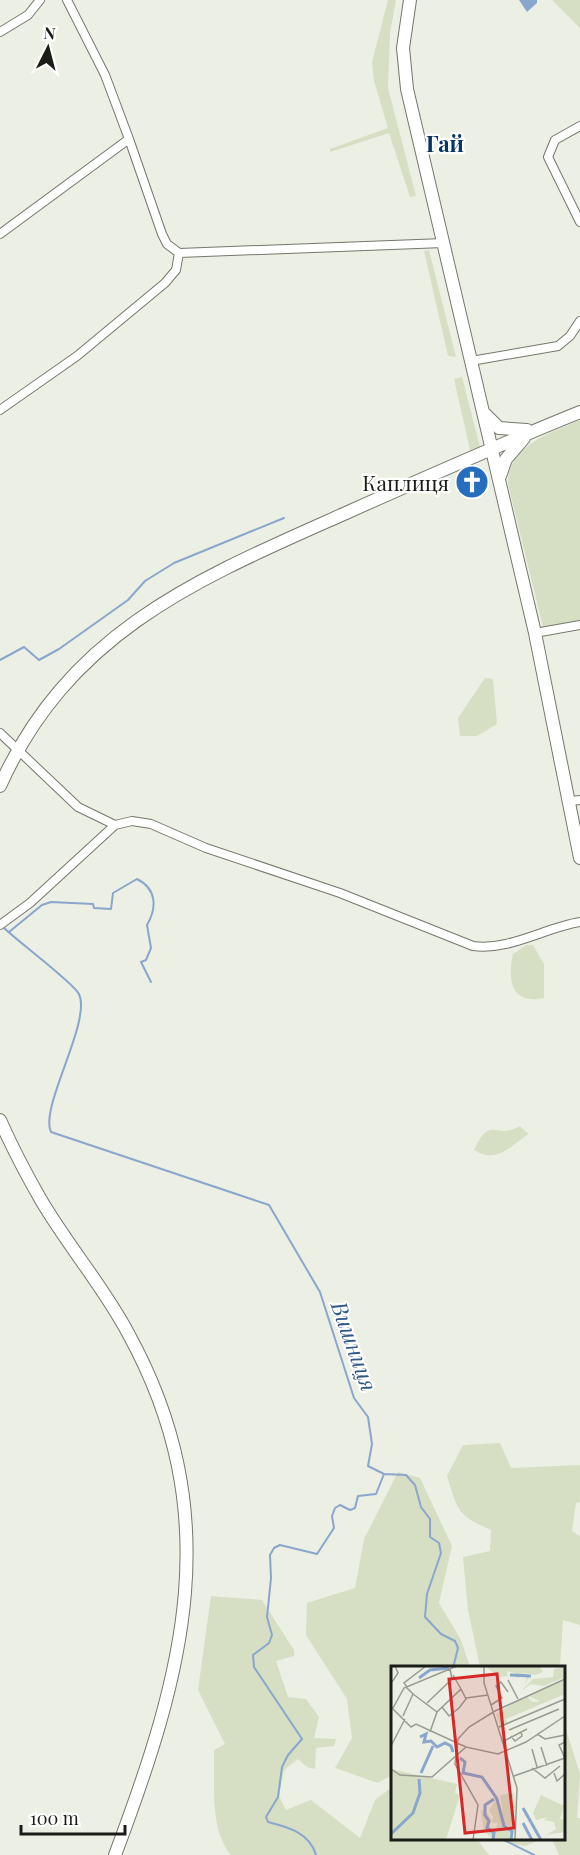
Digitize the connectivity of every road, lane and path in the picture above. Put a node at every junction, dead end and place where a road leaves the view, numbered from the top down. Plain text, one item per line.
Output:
1 (40, 0) edge
2 (67, 0) edge
3 (410, 0) edge
4 (0, 32) edge
5 (580, 126) edge
6 (129, 139) junction
7 (580, 222) edge
8 (0, 234) edge
9 (444, 243) junction
10 (179, 253) junction
11 (580, 321) edge
12 (471, 361) junction
13 (0, 410) edge
14 (483, 412) junction
15 (580, 412) edge
16 (537, 429) junction
17 (493, 447) junction
18 (500, 479) junction
19 (580, 625) edge
20 (535, 633) junction
21 (0, 733) edge
22 (18, 749) junction
23 (0, 786) edge
24 (575, 801) edge
25 (115, 825) junction
26 (580, 858) edge
27 (580, 922) edge
28 (0, 925) edge
29 (0, 1120) edge
30 (115, 1855) edge

1 - 4 street
2 - 6 street
3 - 9 main road
5 - 7 street
6 - 8 street
6 - 10 street
9 - 10 street
9 - 12 main road
10 - 13 street
11 - 12 street
12 - 14 main road
14 - 16 main road
14 - 17 main road
15 - 16 main road
16 - 17 main road
16 - 18 main road
17 - 18 main road
17 - 22 main road
18 - 20 main road
19 - 20 street
20 - 24 main road
21 - 22 street
22 - 23 main road
22 - 25 street
24 - 26 main road
25 - 27 street
25 - 28 street
29 - 30 main road

